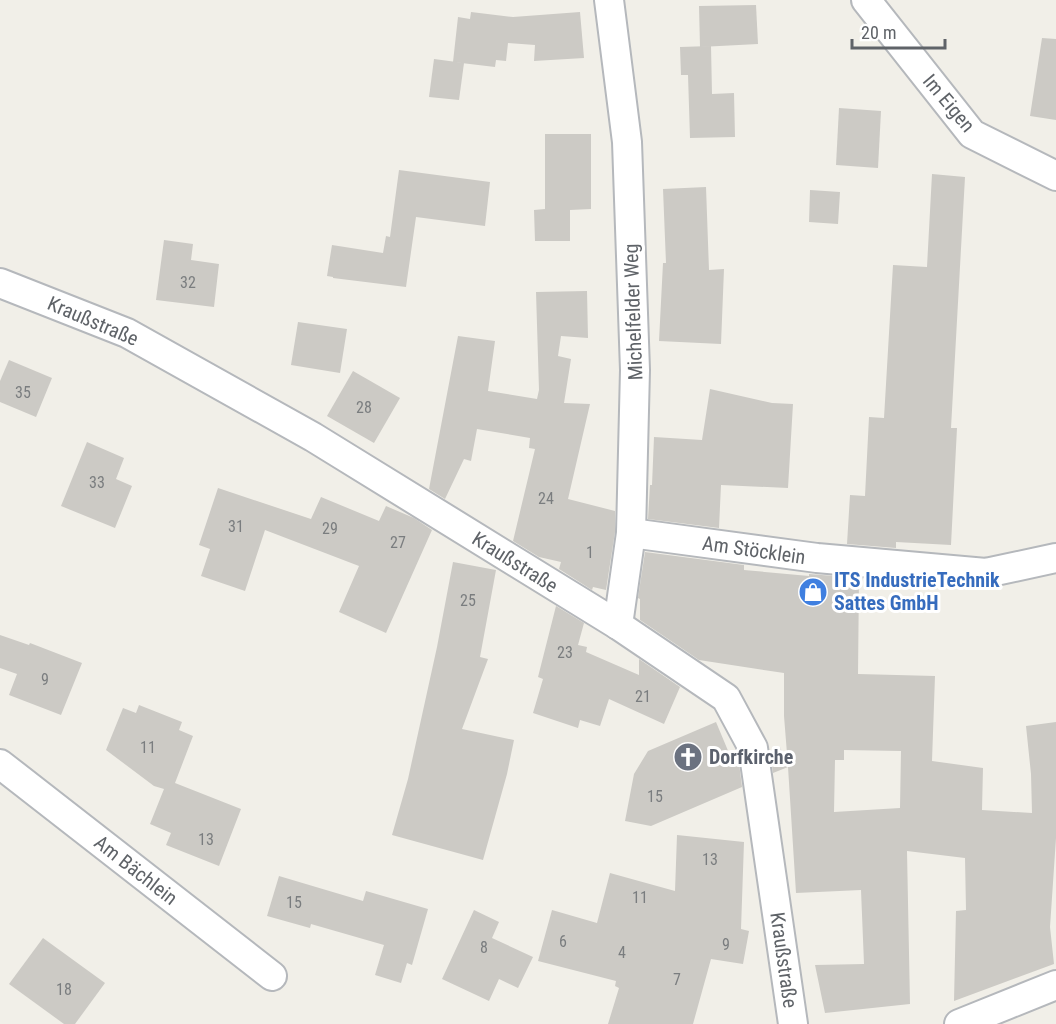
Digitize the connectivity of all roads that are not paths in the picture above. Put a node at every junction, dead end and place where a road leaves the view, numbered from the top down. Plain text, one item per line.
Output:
1 (609, 0) edge
2 (866, 0) edge
3 (1056, 176) edge
4 (0, 283) edge
5 (631, 533) junction
6 (1056, 558) edge
7 (618, 625) junction
8 (0, 764) edge
9 (272, 976) dead end
10 (1056, 985) edge
11 (793, 1024) edge
12 (959, 1024) edge

1 - 5 street, Michelfelder Weg
2 - 3 street, Im Eigen
4 - 7 street, Kraußstraße
5 - 6 street, Am Stöcklein
5 - 7 street, Michelfelder Weg
7 - 11 street, Kraußstraße
8 - 9 street, Am Bächlein
10 - 12 street

